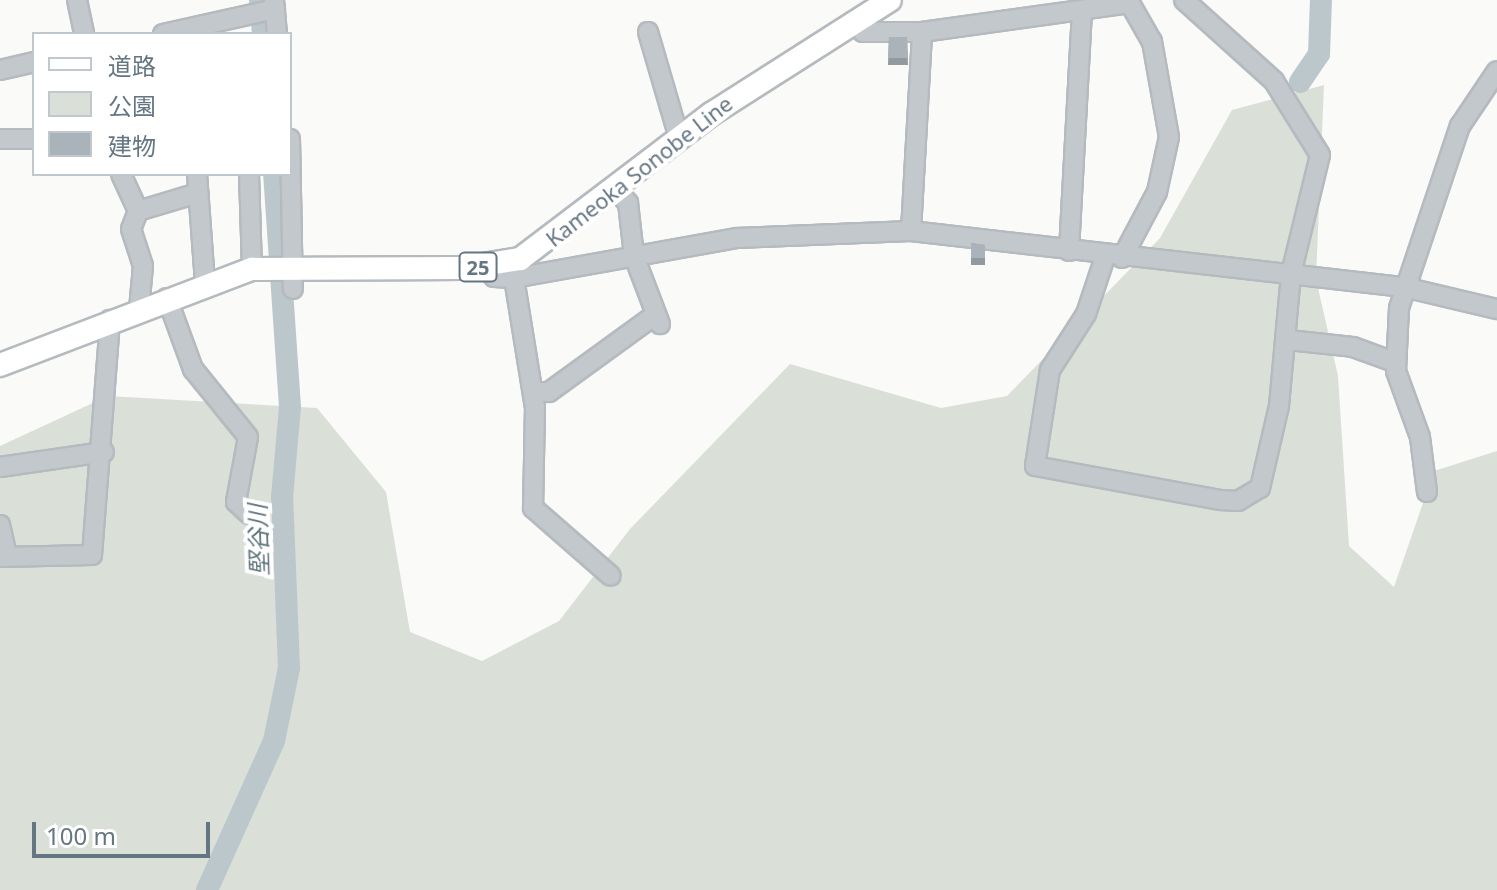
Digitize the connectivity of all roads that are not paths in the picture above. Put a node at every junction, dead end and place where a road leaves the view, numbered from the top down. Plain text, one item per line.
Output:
1 (77, 0) edge
2 (890, 0) edge
3 (1184, 0) edge
4 (1129, 2) edge
5 (274, 5) edge
6 (1082, 10) junction
7 (856, 21) junction
8 (84, 32) edge
9 (171, 32) edge
10 (277, 32) edge
11 (648, 32) dead end
12 (922, 32) junction
13 (32, 62) edge
14 (0, 70) edge
15 (1497, 71) edge
16 (679, 138) junction
17 (0, 139) edge
18 (32, 139) edge
19 (122, 176) edge
20 (197, 176) edge
21 (249, 176) edge
22 (291, 176) edge
23 (616, 190) junction
24 (198, 193) junction
25 (138, 211) junction
26 (911, 231) junction
27 (1069, 251) junction
28 (634, 256) junction
29 (1113, 258) junction
30 (293, 265) junction
31 (252, 269) junction
32 (504, 272) junction
33 (1291, 274) junction
34 (205, 284) junction
35 (1404, 287) junction
36 (293, 289) dead end
37 (167, 298) junction
38 (139, 309) junction
39 (1497, 309) edge
40 (110, 320) junction
41 (1288, 340) junction
42 (1394, 362) junction
43 (0, 365) edge
44 (534, 392) junction
45 (104, 452) junction
46 (0, 467) edge
47 (1427, 492) dead end
48 (249, 514) dead end
49 (0, 525) edge
50 (3, 556) edge
51 (611, 576) dead end

1 - 8 street
2 - 7 main road, Kameoka Sonobe Line / 25
3 - 33 street
4 - 6 street
4 - 29 street
5 - 9 street
5 - 10 street
6 - 12 street
6 - 27 street
7 - 12 street
7 - 16 main road, Kameoka Sonobe Line / 25
11 - 16 street
12 - 26 street
13 - 14 street
15 - 35 street
16 - 23 main road, Kameoka Sonobe Line / 25
17 - 18 street
19 - 25 street
20 - 24 street
21 - 31 street
22 - 30 street
23 - 28 street
23 - 32 main road, Kameoka Sonobe Line / 25
24 - 25 street
24 - 34 street
25 - 38 street
26 - 27 street
26 - 28 street
27 - 29 street
28 - 32 street
28 - 44 street
29 - 33 street
29 - 41 street
30 - 31 main road, Kameoka Sonobe Line / 25
30 - 32 main road, Kameoka Sonobe Line / 25
30 - 36 street
31 - 34 main road, Kameoka Sonobe Line / 25
32 - 44 street
33 - 35 street
33 - 41 street
34 - 37 main road, Kameoka Sonobe Line / 25
35 - 39 street
35 - 42 street
37 - 38 main road, Kameoka Sonobe Line / 25
37 - 48 street
38 - 40 main road, Kameoka Sonobe Line / 25
40 - 43 main road, Kameoka Sonobe Line / 25
40 - 45 street
41 - 42 street
42 - 47 street
44 - 51 street
45 - 46 street
45 - 50 street
49 - 50 street

